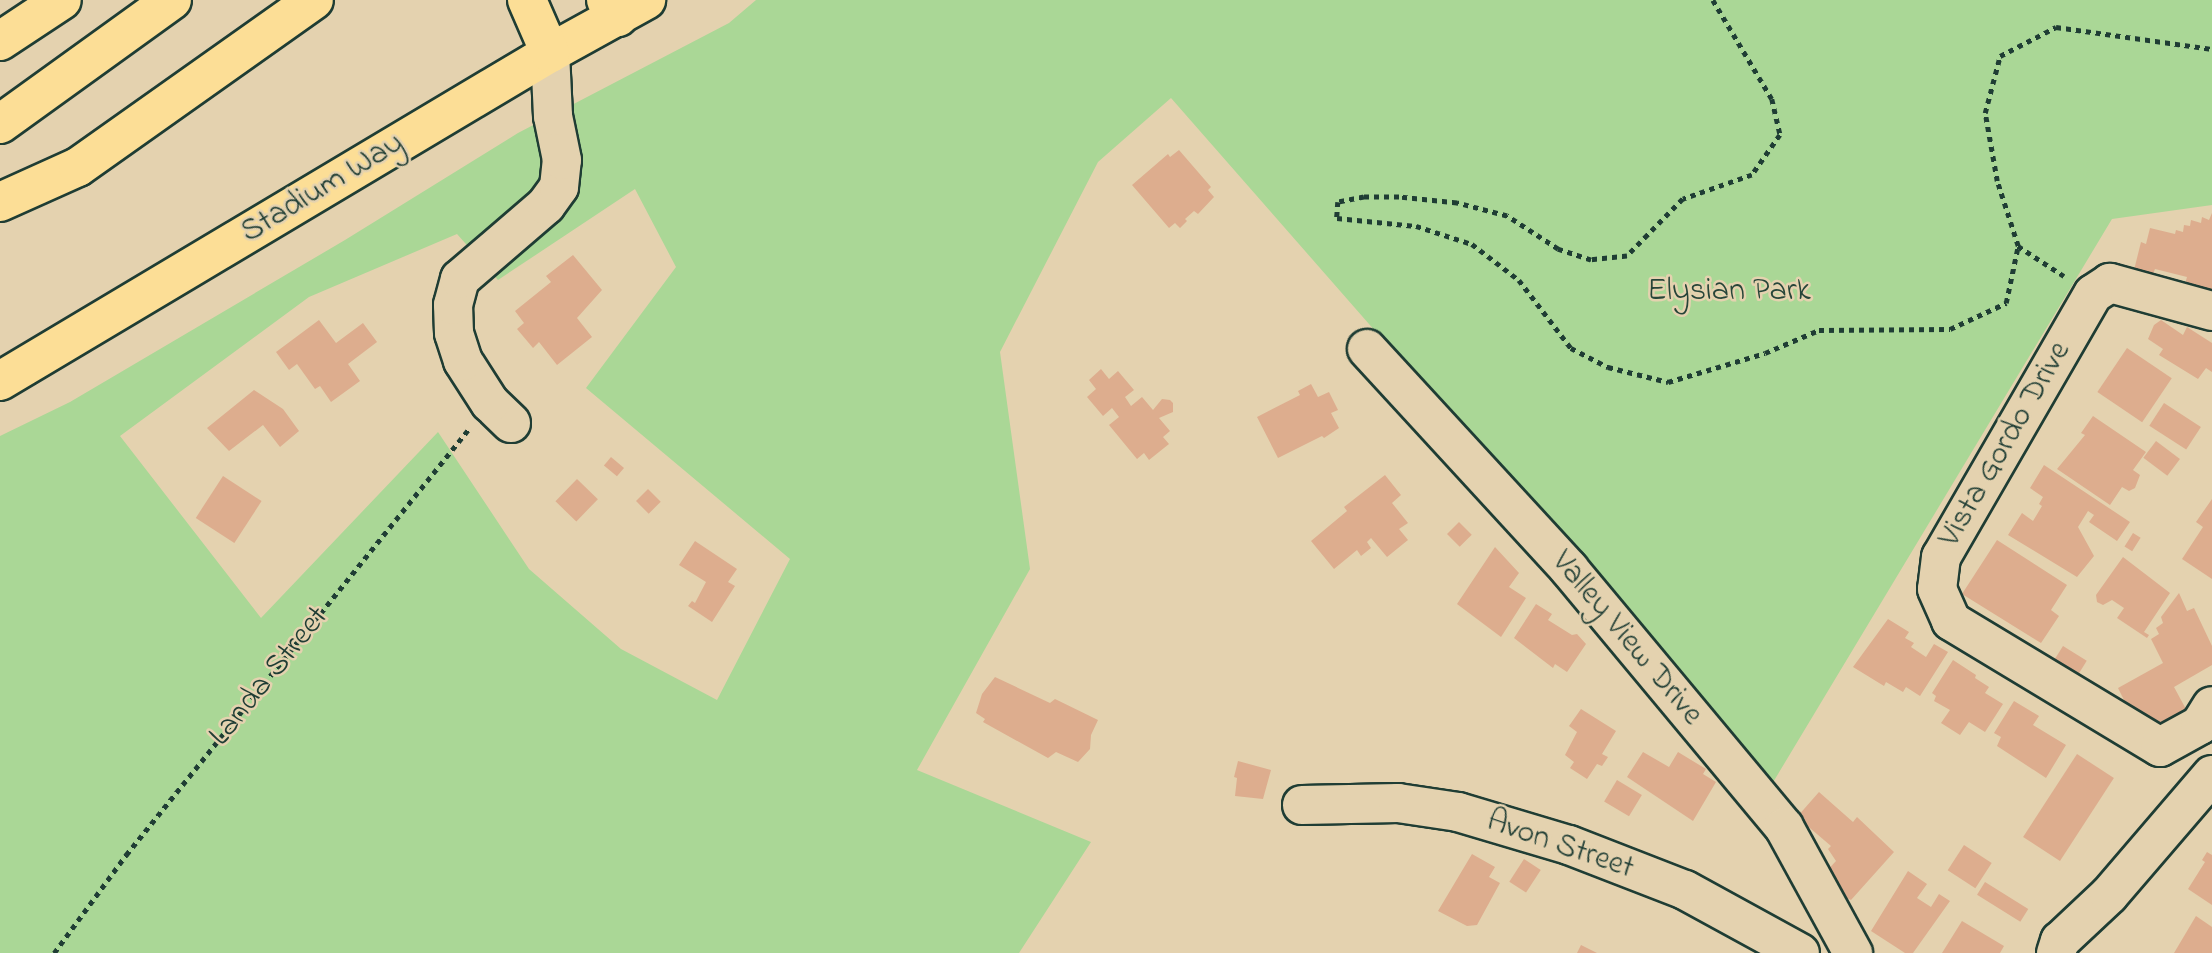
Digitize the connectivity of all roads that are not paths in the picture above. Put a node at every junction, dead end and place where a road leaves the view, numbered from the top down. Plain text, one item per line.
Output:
1 (62, 0) edge
2 (172, 0) edge
3 (314, 0) edge
4 (527, 0) edge
5 (624, 6) edge
6 (0, 41) edge
7 (550, 53) junction
8 (0, 124) edge
9 (0, 202) edge
10 (2212, 311) edge
11 (1367, 349) dead end
12 (0, 381) edge
13 (500, 413) road end
14 (2212, 706) edge
15 (2212, 775) edge
16 (1302, 805) dead end
17 (1800, 953) edge
18 (1853, 953) edge
19 (2056, 953) edge

1 - 6 main road
2 - 8 main road
3 - 9 main road
4 - 7 main road
5 - 7 main road, Stadium Way
7 - 12 main road, Stadium Way
7 - 13 street
10 - 14 street, Vista Gordo Drive
11 - 18 street, Valley View Drive
15 - 19 street
16 - 17 street, Avon Street

